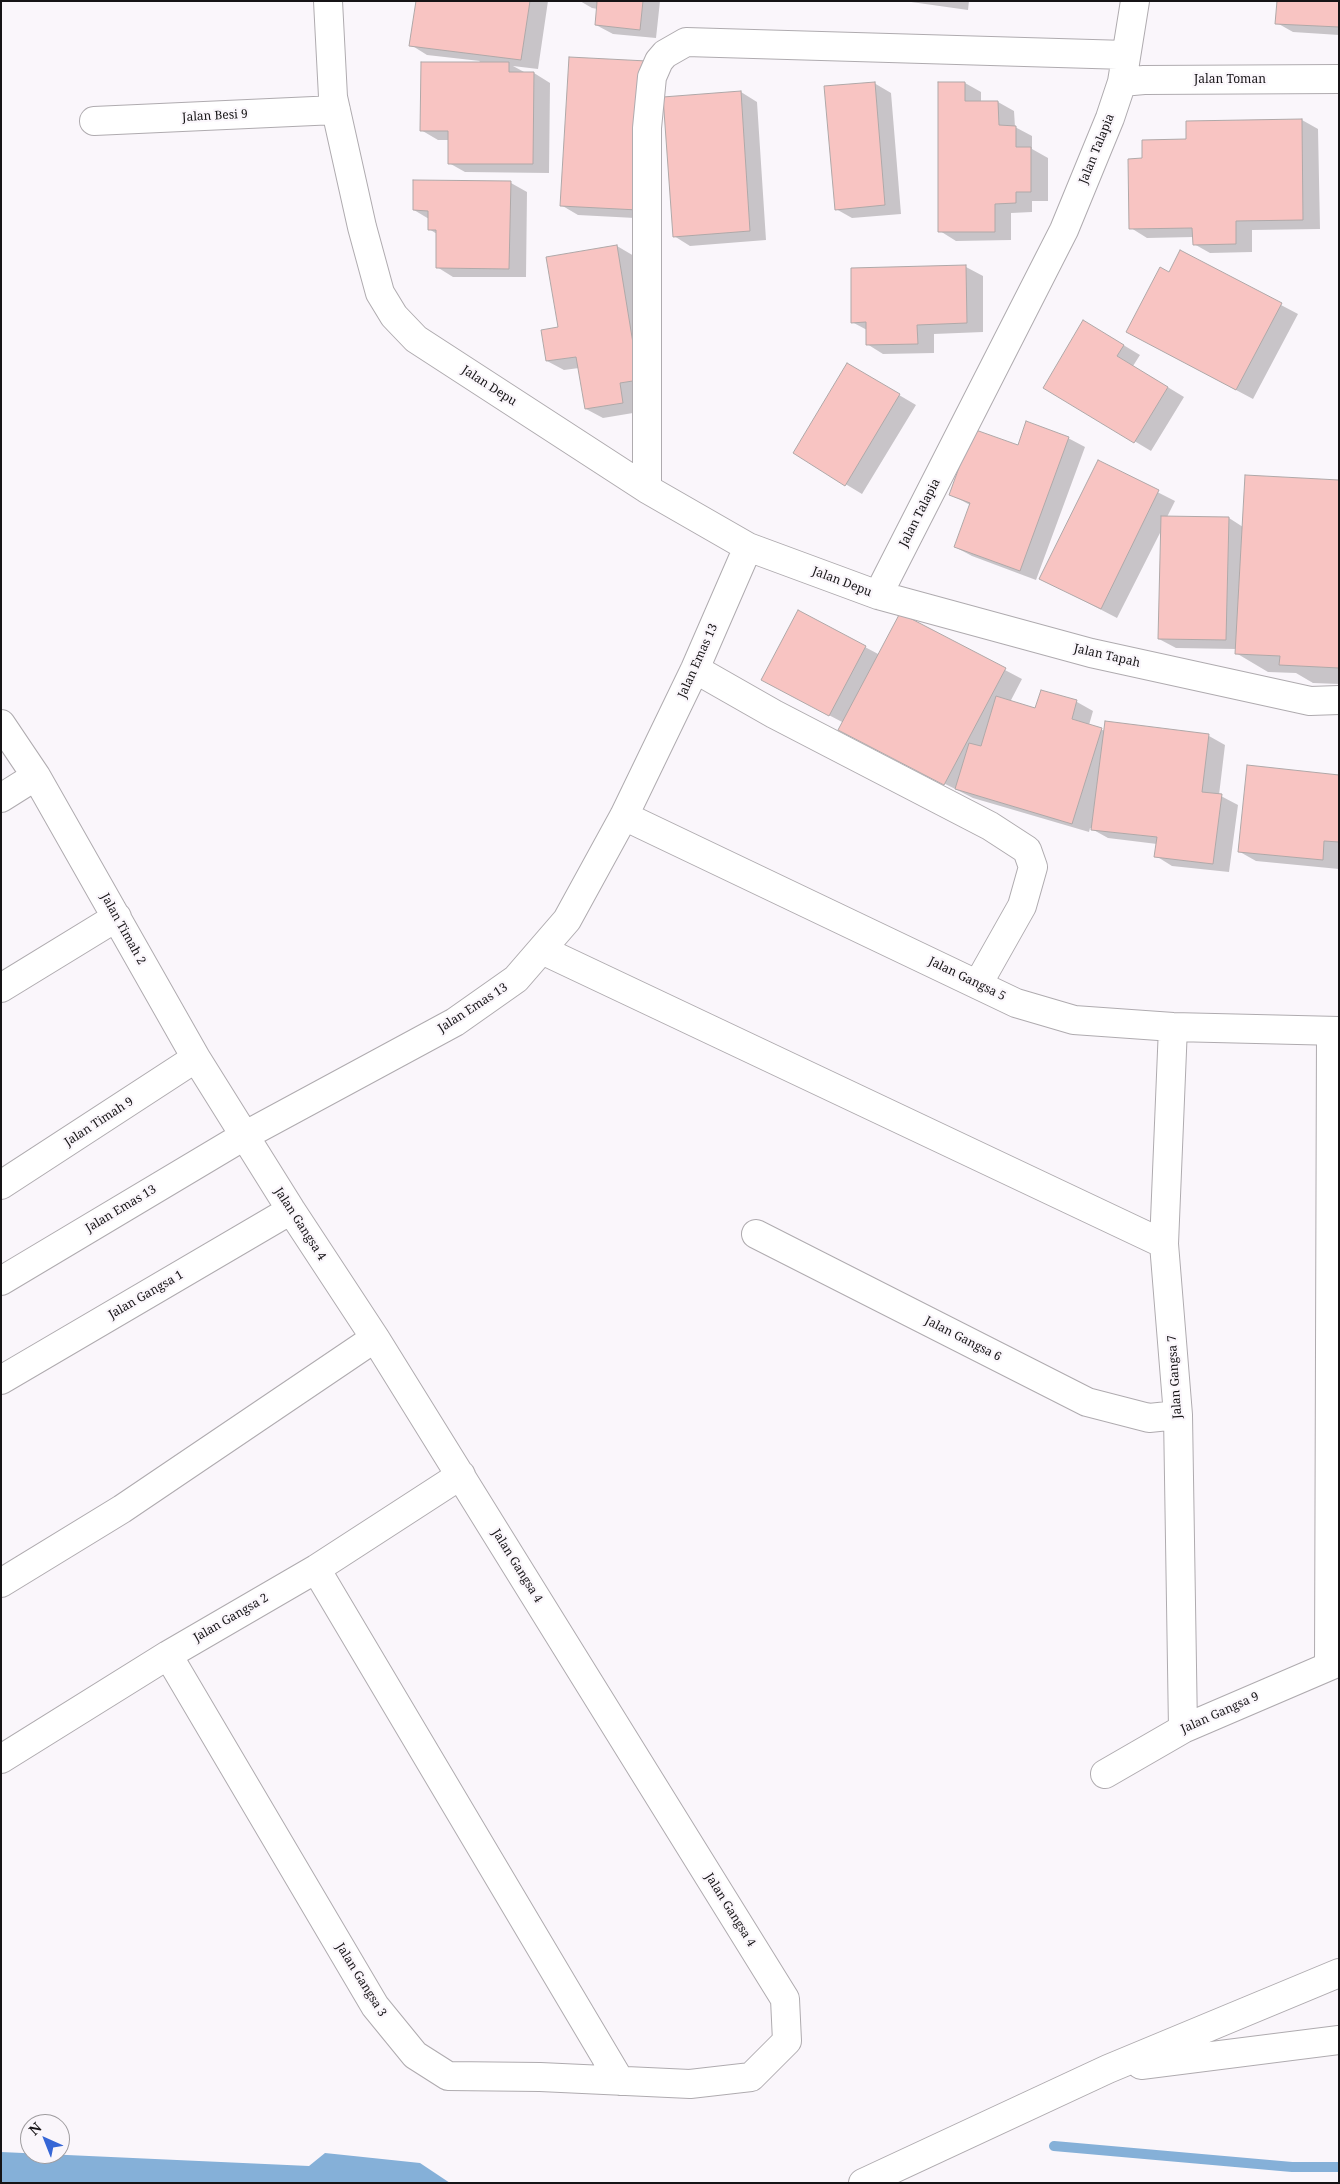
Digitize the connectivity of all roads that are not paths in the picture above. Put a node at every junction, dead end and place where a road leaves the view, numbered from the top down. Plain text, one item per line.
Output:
1 (328, 1) edge
2 (1136, 1) edge
3 (1126, 55) junction
4 (1339, 79) edge
5 (1122, 82) junction
6 (336, 110) junction
7 (94, 121) dead end
8 (647, 489) junction
9 (748, 547) junction
10 (878, 596) junction
11 (695, 670) junction
12 (1339, 700) edge
13 (1, 724) edge
14 (36, 776) junction
15 (1, 798) edge
16 (624, 816) junction
17 (117, 917) junction
18 (542, 950) junction
19 (978, 984) junction
20 (1, 988) edge
21 (1173, 1027) junction
22 (1335, 1031) edge
23 (196, 1058) junction
24 (244, 1136) junction
25 (1, 1185) edge
26 (291, 1210) junction
27 (756, 1234) dead end
28 (1164, 1244) junction
29 (1, 1281) edge
30 (375, 1338) junction
31 (1, 1380) edge
32 (1178, 1414) junction
33 (460, 1475) junction
34 (316, 1569) junction
35 (1, 1583) edge
36 (168, 1654) junction
37 (1334, 1664) edge
38 (1183, 1729) junction
39 (1, 1759) edge
40 (1105, 1774) dead end
41 (1339, 1973) edge
42 (785, 1999) joint
43 (1339, 2040) edge
44 (1108, 2069) junction
45 (620, 2081) junction
46 (863, 2183) edge

1 - 6 street, Jalan Depu
2 - 3 street, Jalan Talapia
3 - 5 street, Jalan Talapia
3 - 8 street
4 - 5 street, Jalan Toman
5 - 10 street, Jalan Talapia
6 - 7 street, Jalan Besi 9
6 - 8 street, Jalan Depu
8 - 9 street, Jalan Depu
9 - 10 street, Jalan Depu
9 - 11 street, Jalan Emas 13
10 - 12 street, Jalan Tapah
11 - 16 street, Jalan Emas 13
11 - 19 street
13 - 14 street, Jalan Timah 2
14 - 15 street
14 - 17 street, Jalan Timah 2
16 - 18 street, Jalan Emas 13
16 - 19 street, Jalan Gangsa 5
17 - 20 street
17 - 23 street, Jalan Timah 2
18 - 24 street, Jalan Emas 13
18 - 28 street
19 - 21 street, Jalan Gangsa 5
21 - 22 street, Jalan Gangsa 5
21 - 28 street, Jalan Gangsa 7
22 - 37 street
23 - 24 street, Jalan Timah 2
23 - 25 street, Jalan Timah 9
24 - 26 street, Jalan Gangsa 4
24 - 29 street, Jalan Emas 13
26 - 30 street, Jalan Gangsa 4
26 - 31 street, Jalan Gangsa 1
27 - 32 street, Jalan Gangsa 6
28 - 32 street, Jalan Gangsa 7
30 - 33 street, Jalan Gangsa 4
30 - 35 street
32 - 38 street, Jalan Gangsa 7
33 - 34 street, Jalan Gangsa 2
33 - 42 street, Jalan Gangsa 4
34 - 36 street, Jalan Gangsa 2
34 - 45 street
36 - 39 street, Jalan Gangsa 2
36 - 45 street, Jalan Gangsa 3
37 - 38 street, Jalan Gangsa 9
38 - 40 street, Jalan Gangsa 9
41 - 44 street
42 - 45 street, Jalan Gangsa 3
43 - 44 street
44 - 46 street

